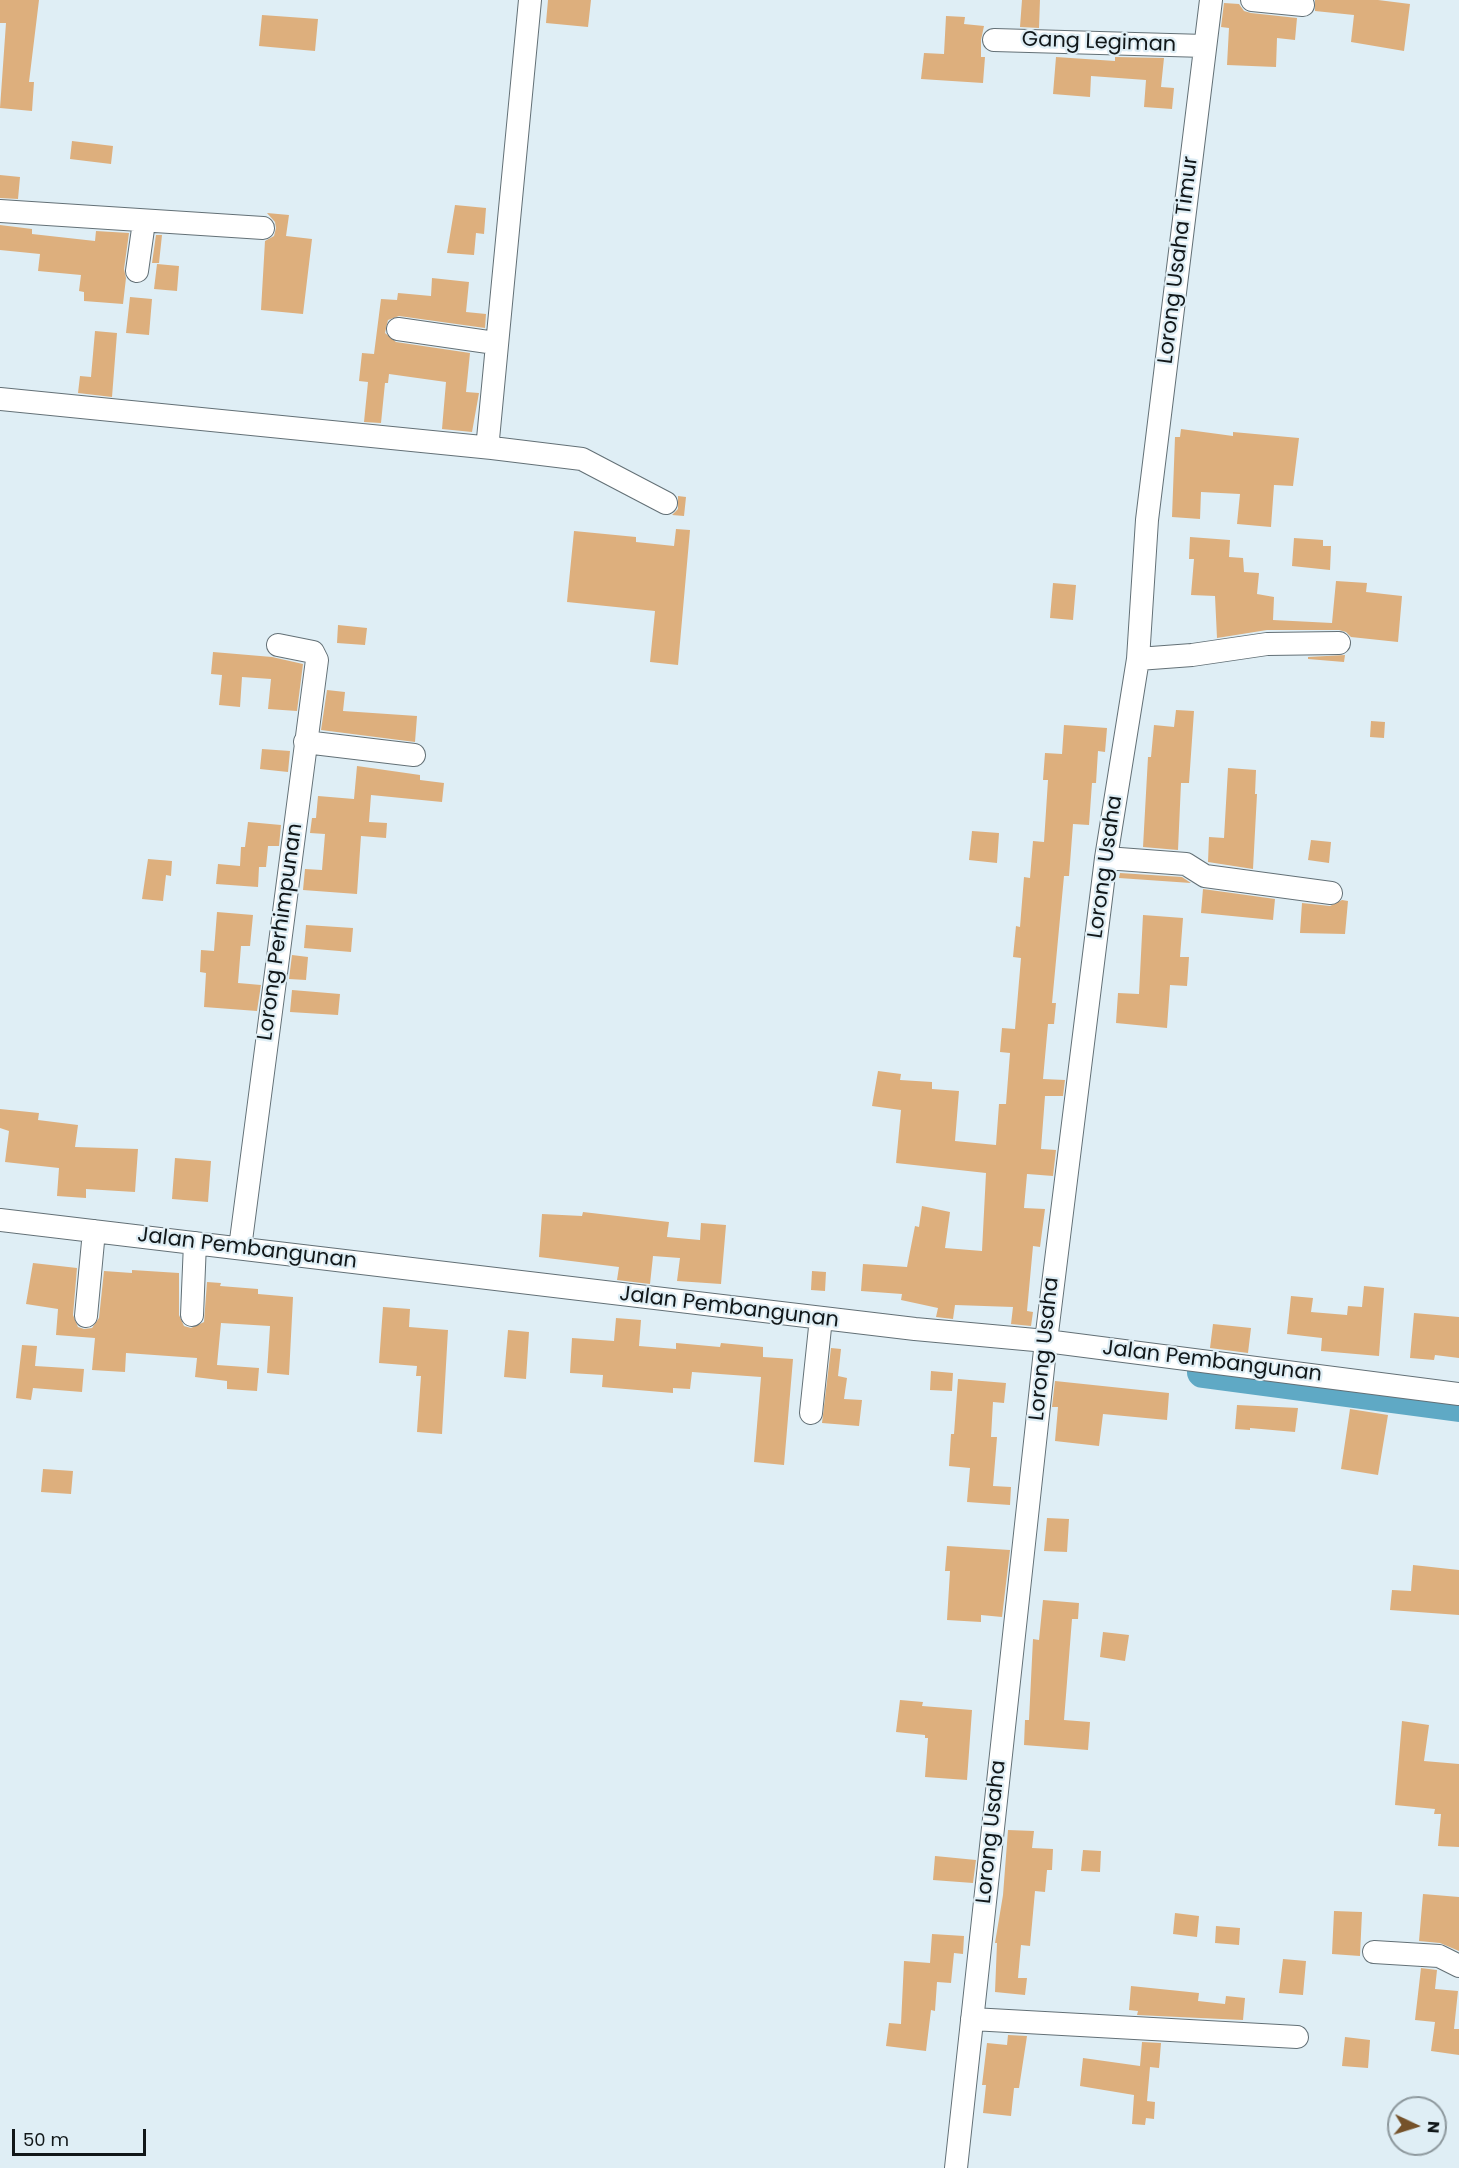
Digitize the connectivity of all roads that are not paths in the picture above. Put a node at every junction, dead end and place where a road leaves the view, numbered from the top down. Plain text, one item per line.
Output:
1 (530, 0) edge
2 (1210, 0) edge
3 (1252, 0) edge
4 (1303, 5) dead end
5 (994, 40) dead end
6 (1205, 46) junction
7 (0, 211) edge
8 (144, 222) junction
9 (263, 228) dead end
10 (136, 271) dead end
11 (398, 329) dead end
12 (495, 343) junction
13 (0, 399) edge
14 (492, 448) junction
15 (666, 503) dead end
16 (1147, 526) joint
17 (1339, 643) dead end
18 (278, 645) dead end
19 (1138, 659) junction
20 (306, 742) junction
21 (414, 755) dead end
22 (1106, 858) junction
23 (1331, 893) dead end
24 (0, 1220) edge
25 (94, 1231) junction
26 (195, 1243) junction
27 (240, 1248) junction
28 (192, 1315) dead end
29 (86, 1316) dead end
30 (821, 1318) junction
31 (1046, 1341) junction
32 (1459, 1394) edge
33 (811, 1413) dead end
34 (1374, 1952) dead end
35 (1459, 1966) edge
36 (972, 2019) junction
37 (1297, 2037) dead end
38 (956, 2168) edge

1 - 12 street
2 - 6 street, Lorong Usaha Timur
3 - 4 street
5 - 6 street, Gang Legiman
6 - 16 street, Lorong Usaha Timur
7 - 8 street
8 - 9 street
8 - 10 street
11 - 12 street
12 - 14 street
13 - 14 street
14 - 15 street
16 - 19 street, Lorong Usaha
17 - 19 street
18 - 20 street, Lorong Perhimpunan
19 - 22 street, Lorong Usaha
20 - 21 street
20 - 27 street, Lorong Perhimpunan
22 - 23 street
22 - 31 street, Lorong Usaha
24 - 25 street, Jalan Pembangunan
25 - 26 street, Jalan Pembangunan
25 - 29 street
26 - 27 street, Jalan Pembangunan
26 - 28 street
27 - 30 street, Jalan Pembangunan
30 - 31 street, Jalan Pembangunan
30 - 33 street
31 - 32 street, Jalan Pembangunan
31 - 36 street, Lorong Usaha
34 - 35 street
36 - 37 street
36 - 38 street, Lorong Usaha

